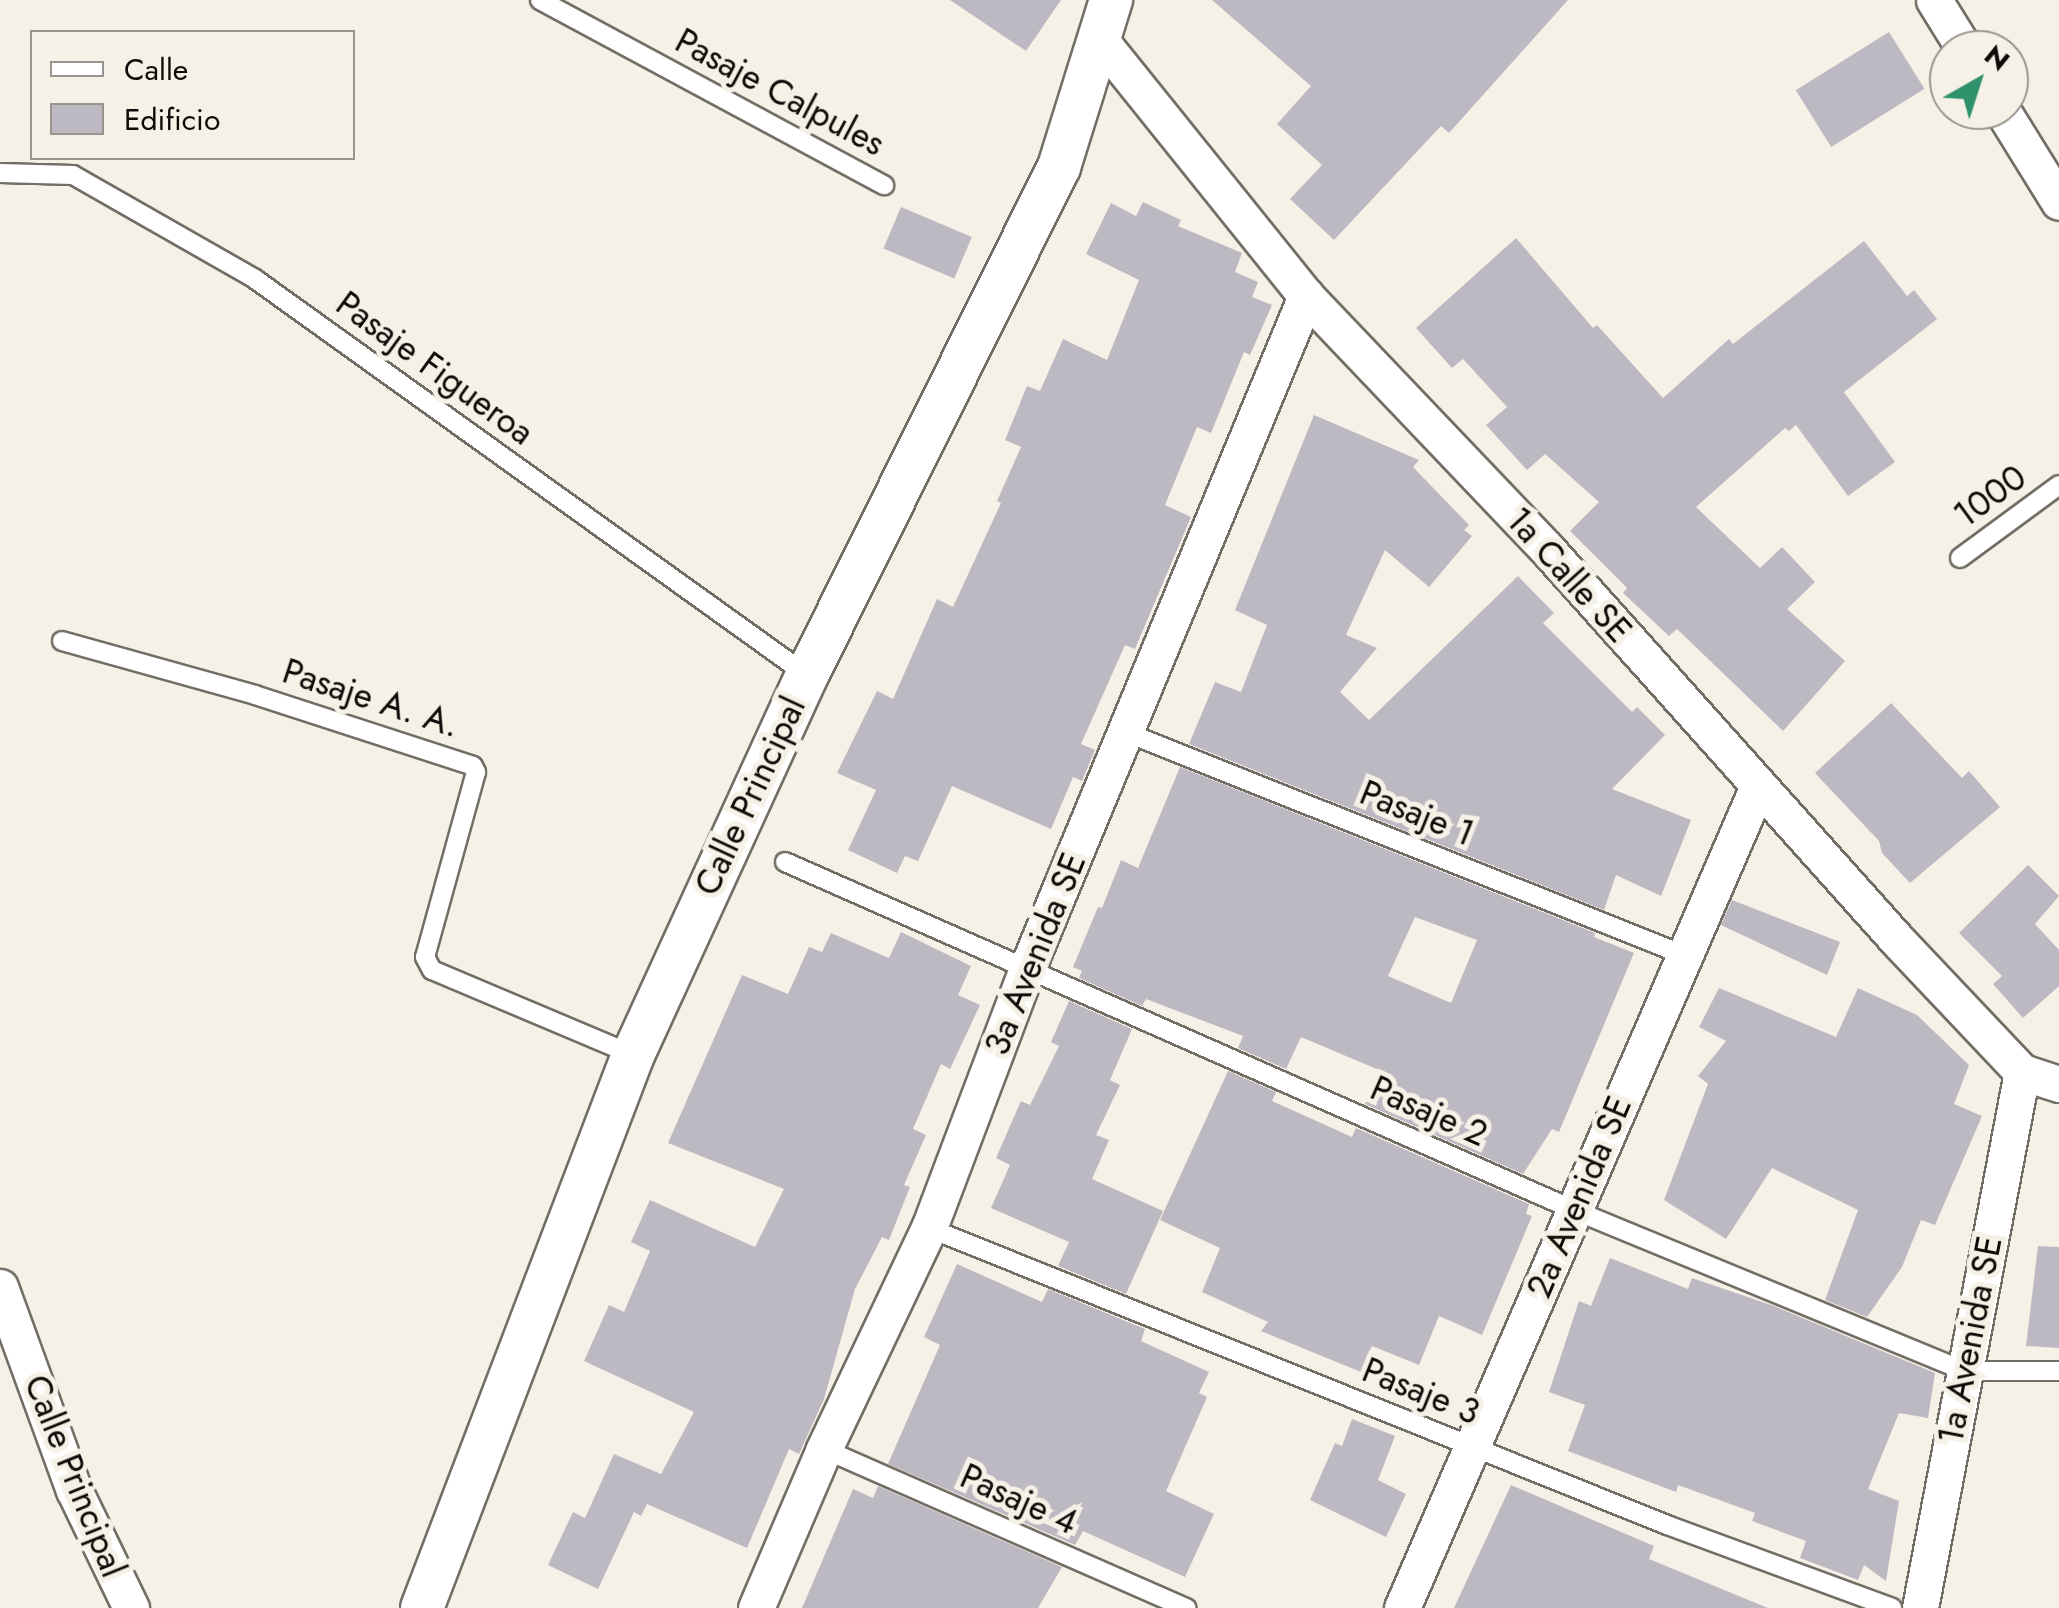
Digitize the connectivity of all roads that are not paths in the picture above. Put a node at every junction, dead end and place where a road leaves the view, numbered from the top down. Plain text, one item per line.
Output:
1 (540, 0) edge
2 (1934, 0) edge
3 (1106, 20) edge
4 (1953, 30) edge
5 (2014, 130) edge
6 (0, 174) edge
7 (884, 186) dead end
8 (2059, 202) edge
9 (1306, 296) junction
10 (2059, 485) edge
11 (1960, 558) dead end
12 (62, 641) dead end
13 (807, 675) junction
14 (1125, 732) junction
15 (1758, 786) junction
16 (786, 862) dead end
17 (1684, 954) junction
18 (1026, 971) junction
19 (633, 1056) junction
20 (2022, 1072) junction
21 (2059, 1084) edge
22 (1574, 1210) junction
23 (929, 1228) junction
24 (0, 1287) edge
25 (1964, 1370) junction
26 (2059, 1371) edge
27 (1471, 1446) junction
28 (824, 1449) junction
29 (131, 1608) edge
30 (422, 1608) edge
31 (756, 1608) edge
32 (1187, 1608) edge
33 (1402, 1608) edge
34 (1892, 1608) edge
35 (1920, 1608) edge

1 - 7 lane, Pasaje Calpules
2 - 4 street
3 - 9 street, 1a Calle SE
3 - 13 street, Calle Principal
5 - 8 street
6 - 13 lane, Pasaje Figueroa
9 - 14 street, 3a Avenida SE
9 - 15 street, 1a Calle SE
10 - 11 lane, 1000
12 - 19 lane, Pasaje A. A.
13 - 19 street, Calle Principal
14 - 17 lane, Pasaje 1
14 - 18 street, 3a Avenida SE
15 - 17 street, 2a Avenida SE
15 - 20 street, 1a Calle SE
16 - 18 lane, Pasaje 2
17 - 22 street, 2a Avenida SE
18 - 22 lane, Pasaje 2
18 - 23 street, 3a Avenida SE
19 - 30 street, Calle Principal
20 - 21 street, 1a Calle SE
20 - 25 street, 1a Avenida SE
22 - 25 lane, Pasaje 2
22 - 27 street, 2a Avenida SE
23 - 27 lane, Pasaje 3
23 - 28 street, 3a Avenida SE
24 - 29 street, Calle Principal
25 - 26 lane, Pasaje 2
25 - 35 street, 1a Avenida SE
27 - 33 street, 2a Avenida SE
27 - 34 lane, Pasaje 3
28 - 31 street, 3a Avenida SE
28 - 32 lane, Pasaje 4

